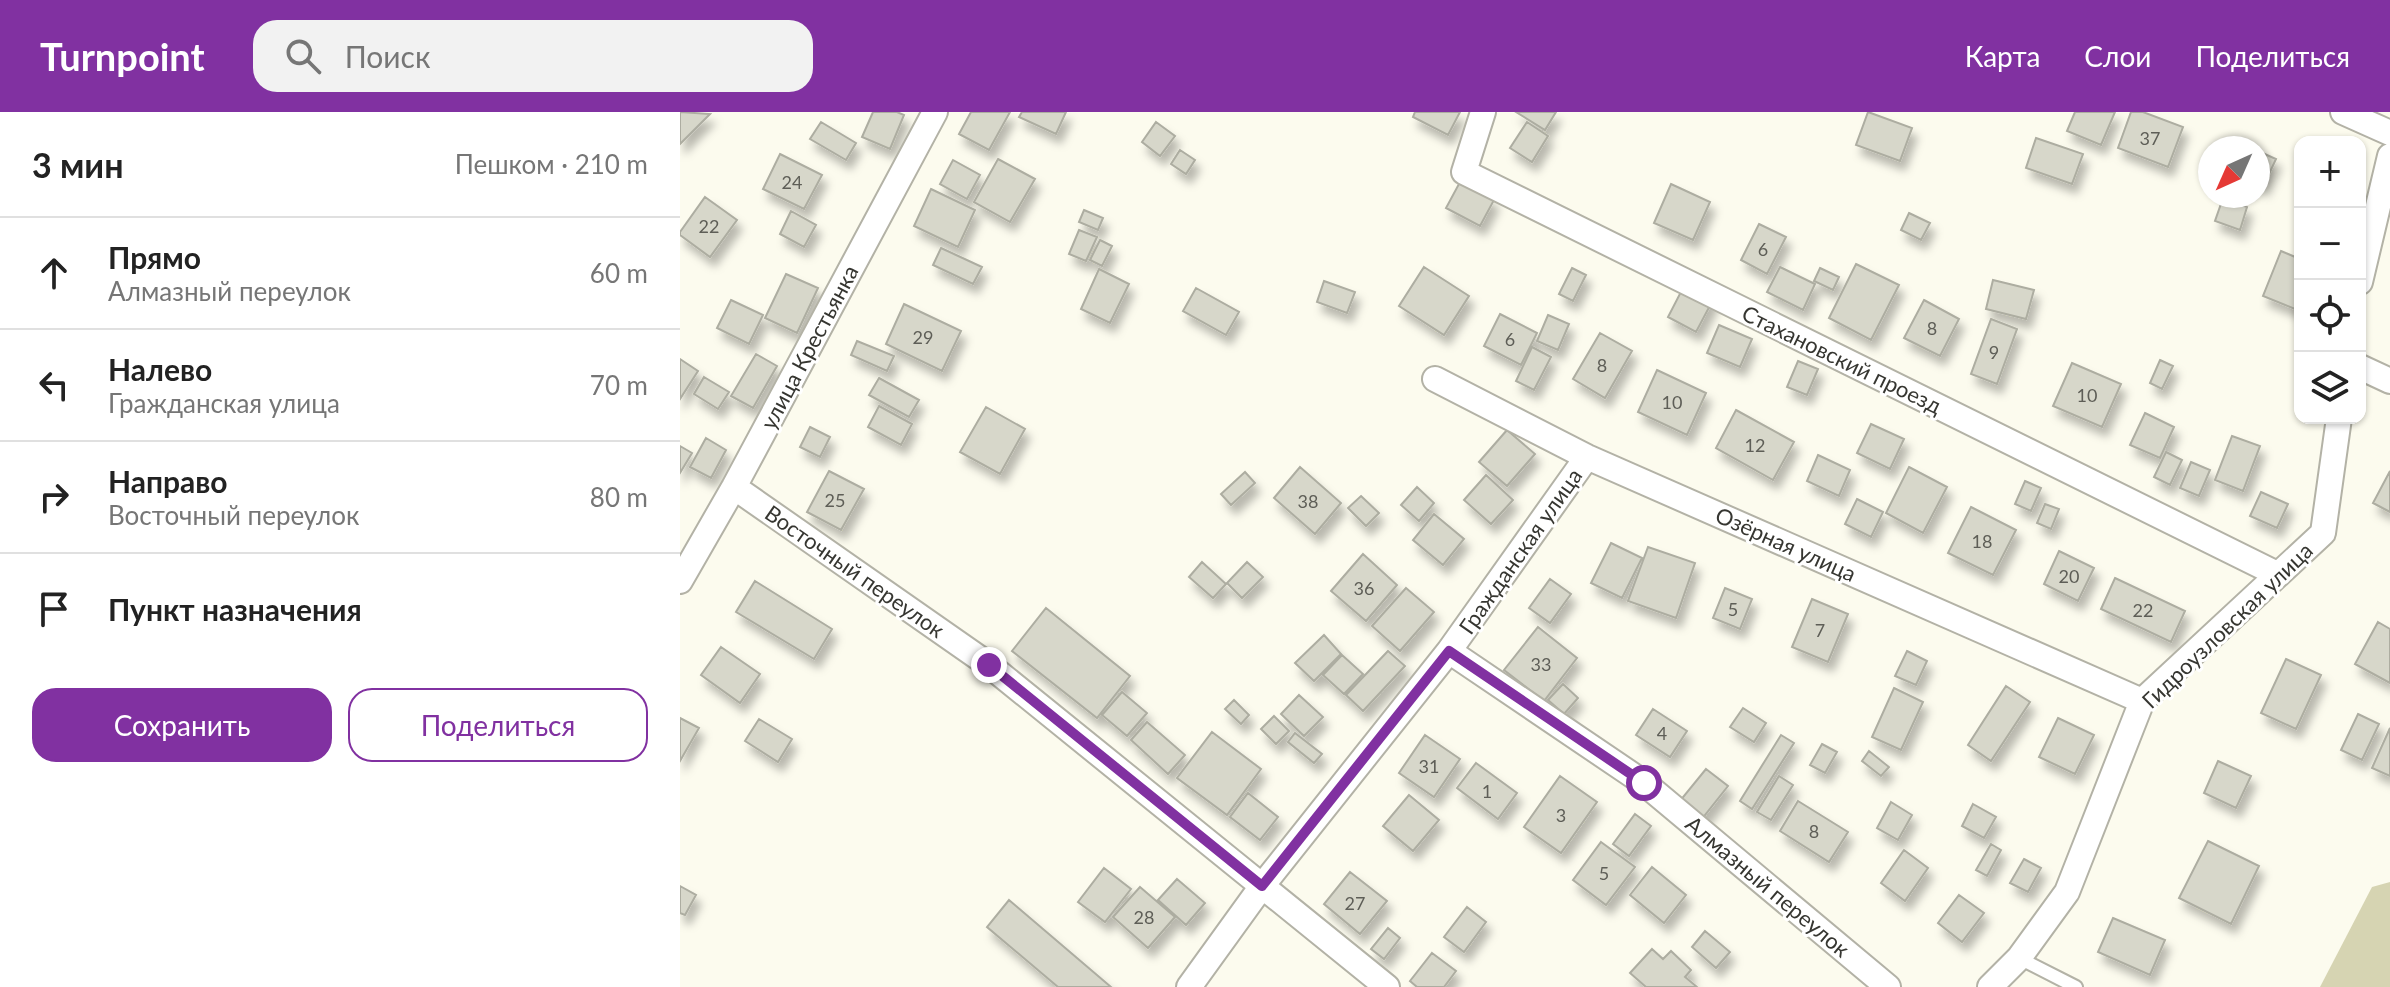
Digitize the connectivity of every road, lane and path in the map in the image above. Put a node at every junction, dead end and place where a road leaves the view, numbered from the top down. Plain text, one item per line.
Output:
1 (935, 112) edge
2 (1483, 112) edge
3 (2343, 112) edge
4 (2390, 133) edge
5 (2390, 156) edge
6 (2360, 280) edge
7 (2366, 370) edge
8 (1435, 379) dead end
9 (2390, 381) edge
10 (2338, 424) edge
11 (1587, 457) junction
12 (734, 487) junction
13 (2277, 574) junction
14 (680, 581) edge
15 (1449, 651) junction
16 (2142, 701) junction
17 (1262, 886) junction
18 (2019, 958) junction
19 (1189, 987) edge
20 (1387, 987) edge
21 (1888, 987) edge
22 (1990, 987) edge
23 (2076, 987) edge

1 - 12 street, улица Крестьянка
2 - 13 street, Стахановский проезд
3 - 4 street
5 - 6 street
7 - 9 street
8 - 11 street, Озёрная улица
10 - 13 street, Гидроузловская улица
11 - 15 street, Гражданская улица
11 - 16 street, Озёрная улица
12 - 14 street, улица Крестьянка
12 - 17 street, Восточный переулок
13 - 16 street, Гидроузловская улица
15 - 17 street, Гражданская улица
15 - 21 street, Алмазный переулок
16 - 18 street, Гидроузловская улица
17 - 19 street, Гражданская улица
17 - 20 street, Восточный переулок
18 - 22 street, Гидроузловская улица
18 - 23 lane

